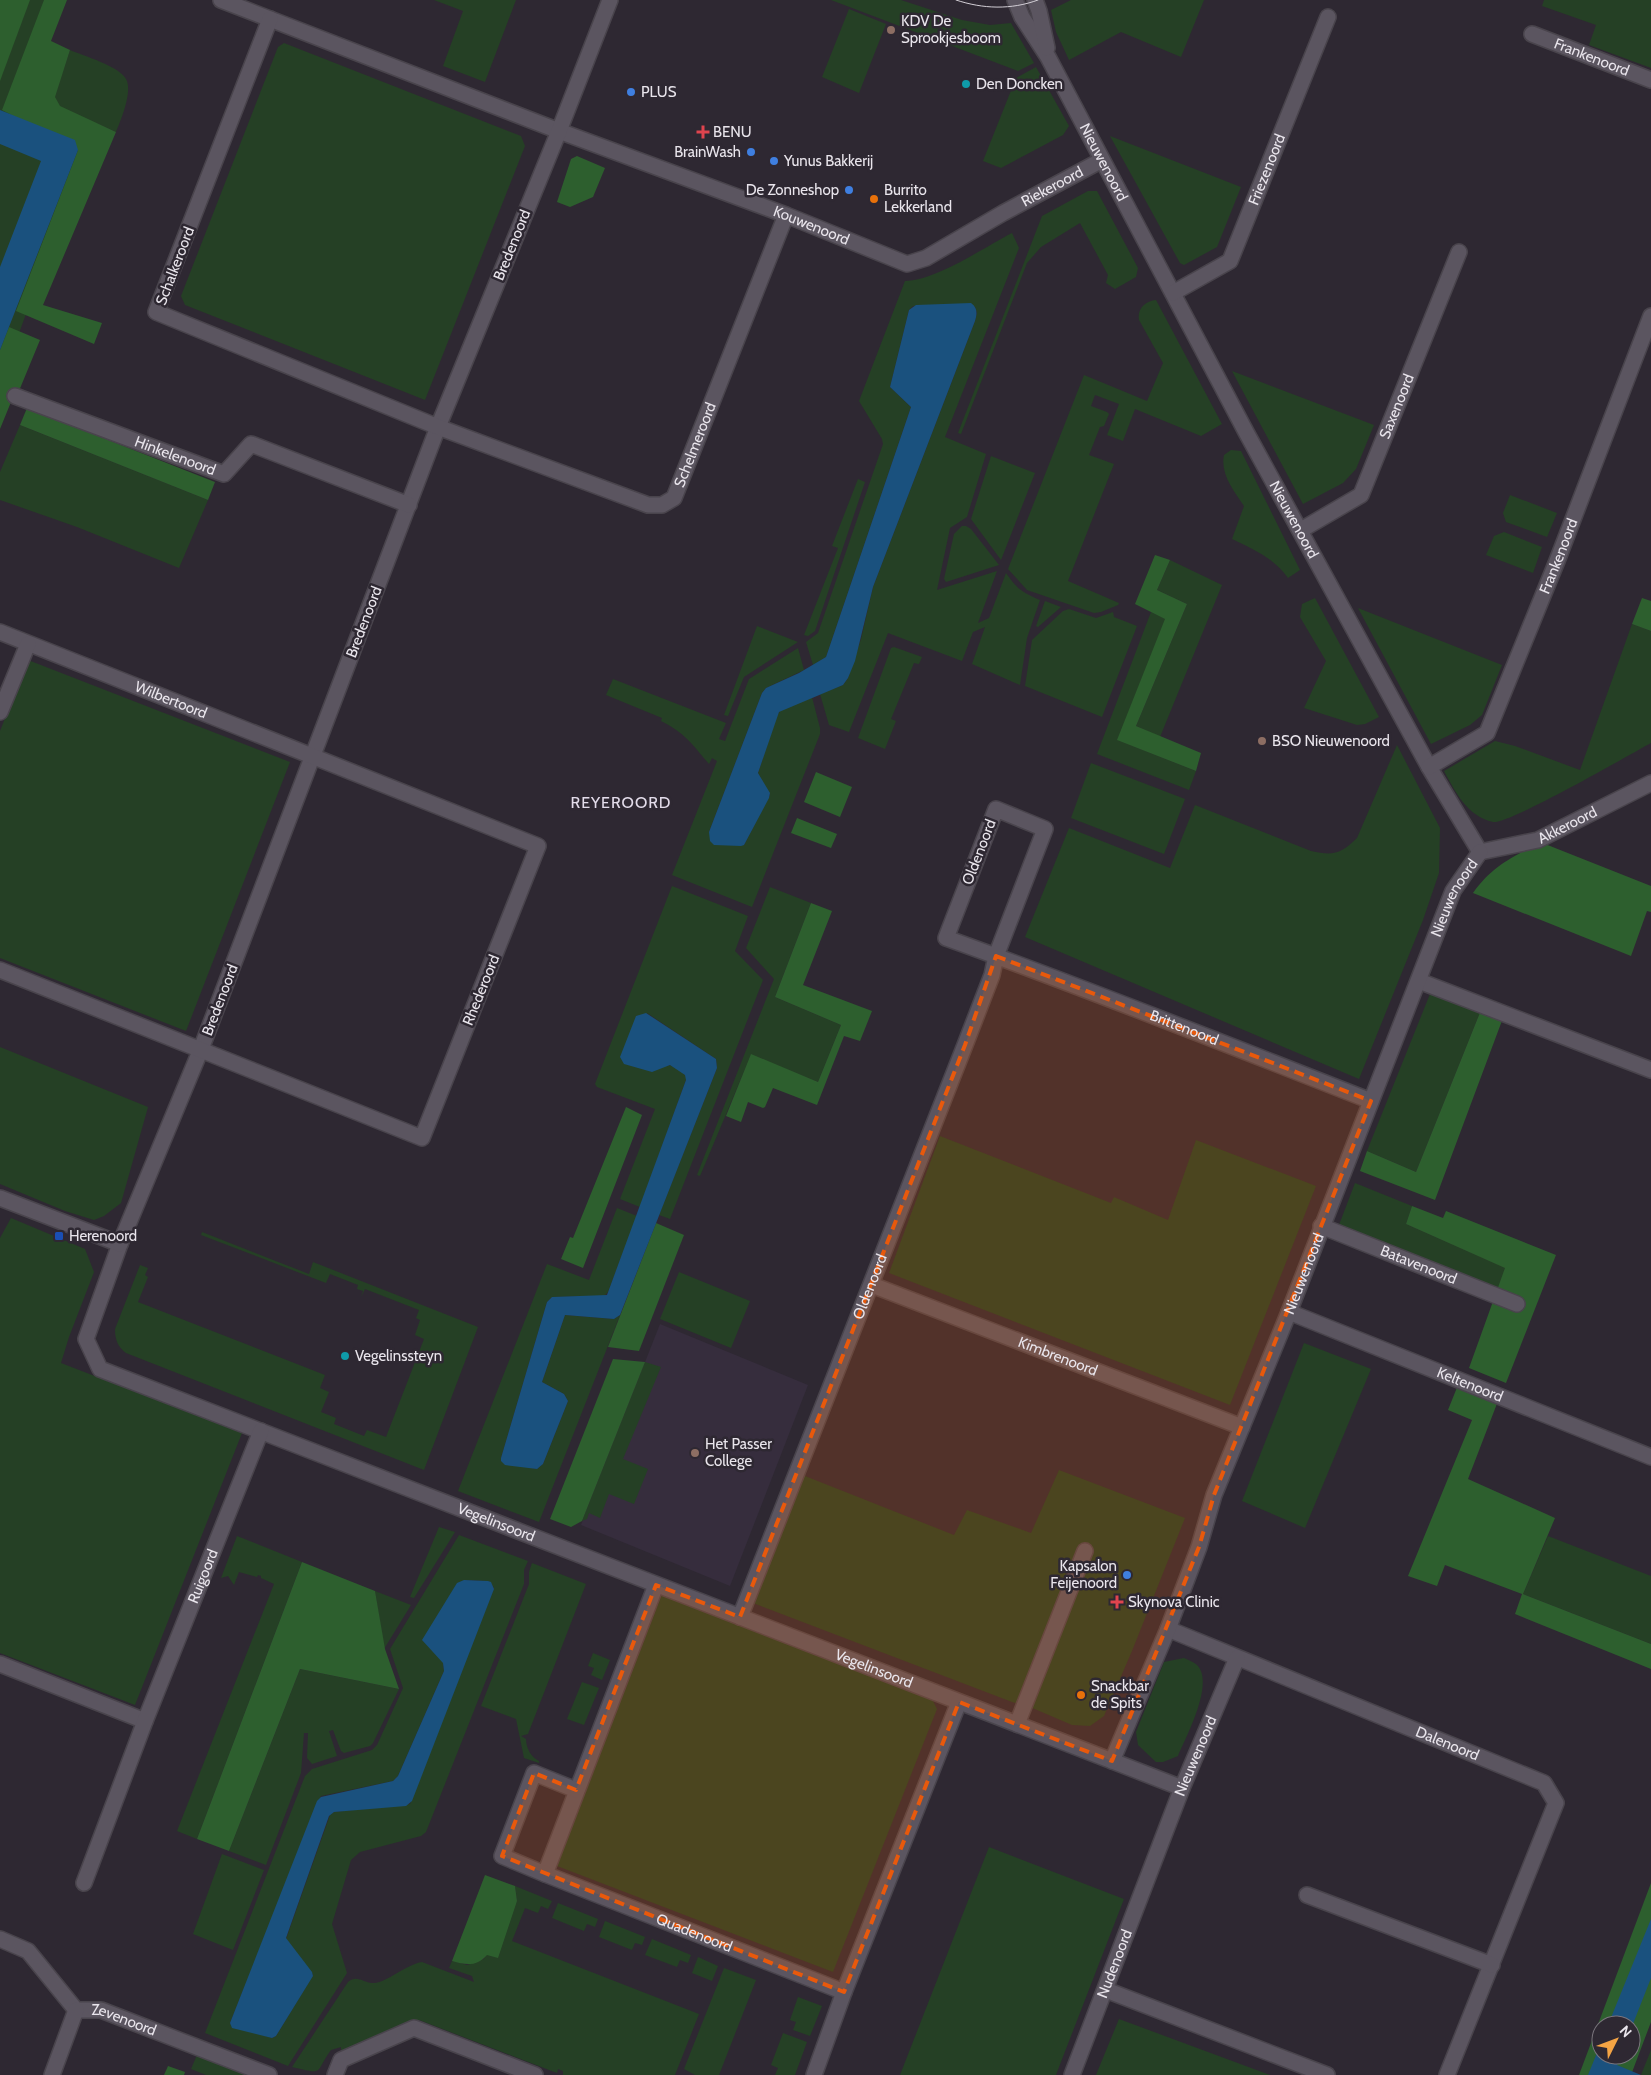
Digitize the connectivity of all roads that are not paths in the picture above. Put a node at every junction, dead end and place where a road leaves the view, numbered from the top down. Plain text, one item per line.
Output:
1 (221, 0) edge
2 (610, 0) edge
3 (1015, 0) edge
4 (1035, 0) edge
5 (1328, 17) dead end
6 (270, 19) junction
7 (1532, 34) dead end
8 (1048, 57) junction
9 (1651, 80) edge
10 (559, 130) junction
11 (1102, 160) junction
12 (1003, 213) joint
13 (786, 215) junction
14 (1459, 252) dead end
15 (1173, 293) junction
16 (1651, 316) edge
17 (15, 396) dead end
18 (438, 427) junction
19 (409, 505) junction
20 (1301, 530) junction
21 (0, 632) edge
22 (28, 644) junction
23 (0, 712) edge
24 (313, 756) junction
25 (1430, 767) junction
26 (1651, 783) edge
27 (1480, 852) junction
28 (996, 956) junction
29 (0, 970) edge
30 (1419, 981) junction
31 (201, 1049) junction
32 (1651, 1070) edge
33 (1371, 1101) junction
34 (1, 1202) edge
35 (1321, 1226) junction
36 (120, 1244) junction
37 (872, 1285) junction
38 (1517, 1304) dead end
39 (1289, 1312) junction
40 (1242, 1427) junction
41 (261, 1431) junction
42 (1651, 1457) edge
43 (1085, 1551) dead end
44 (656, 1584) junction
45 (740, 1617) junction
46 (1168, 1628) junction
47 (1238, 1658) junction
48 (0, 1664) edge
49 (959, 1702) junction
50 (145, 1721) junction
51 (1017, 1724) junction
52 (1112, 1761) junction
53 (1182, 1788) junction
54 (576, 1790) junction
55 (1158, 1854) joint
56 (545, 1874) junction
57 (84, 1883) dead end
58 (1306, 1896) dead end
59 (0, 1940) edge
60 (1492, 1965) junction
61 (1106, 1990) junction
62 (844, 1992) junction
63 (76, 2010) junction
64 (52, 2075) edge
65 (269, 2075) edge
66 (335, 2075) edge
67 (535, 2075) edge
68 (814, 2075) edge
69 (1072, 2075) edge
70 (1327, 2075) edge
71 (1447, 2075) edge

1 - 6 street
2 - 10 street, Bredenoord
3 - 8 street, Nieuwenoord
4 - 8 street, Nieuwenoord
5 - 15 street, Friezenoord
6 - 10 street
6 - 18 street, Schalkeroord
7 - 9 street, Frankenoord
8 - 11 street, Nieuwenoord
10 - 13 street, Kouwenoord
10 - 18 street, Bredenoord
11 - 12 street, Riekeroord
11 - 15 street, Nieuwenoord
12 - 13 street, Kouwenoord
13 - 18 street, Schelmeroord
14 - 20 street, Saxenoord
15 - 20 street, Nieuwenoord
16 - 25 street, Frankenoord
17 - 19 street, Hinkelenoord
18 - 19 street, Bredenoord
19 - 24 street, Bredenoord
20 - 25 street, Nieuwenoord
21 - 22 street, Wilbertoord
22 - 23 street
22 - 24 street, Wilbertoord
24 - 31 street, Bredenoord
24 - 31 street, Rhederoord
25 - 27 street, Nieuwenoord
26 - 27 street, Akkeroord
27 - 30 street, Nieuwenoord
28 - 28 street, Oldenoord
28 - 33 street, Brittenoord
28 - 37 street, Oldenoord
29 - 31 street
30 - 32 street
30 - 33 street, Nieuwenoord
31 - 36 street, Bredenoord
33 - 35 street, Nieuwenoord
34 - 36 street
35 - 38 street, Batavenoord
35 - 39 street, Nieuwenoord
36 - 41 street, Vegelinsoord
37 - 40 street, Kimbrenoord
37 - 45 street, Oldenoord
39 - 40 street, Nieuwenoord
39 - 42 street, Keltenoord
40 - 46 street, Nieuwenoord
41 - 44 street, Vegelinsoord
41 - 50 street, Ruigoord
43 - 51 street
44 - 45 street, Vegelinsoord
44 - 54 street
45 - 49 street, Vegelinsoord
46 - 47 street, Dalenoord
46 - 52 street, Nieuwenoord
47 - 53 street, Nieuwenoord
47 - 60 street, Dalenoord
48 - 50 street
49 - 51 street, Vegelinsoord
49 - 62 street
50 - 57 street, Ruigoord
51 - 52 street, Vegelinsoord
52 - 53 street, Vegelinsoord
53 - 55 street, Nieuwenoord
54 - 56 street
54 - 56 street, Quadenoord
55 - 61 street, Nudenoord
56 - 62 street, Quadenoord
58 - 60 street
59 - 63 street, Zevenoord
60 - 71 street, Dalenoord
61 - 69 street, Nudenoord
61 - 70 street
62 - 68 street
63 - 64 street
63 - 65 street, Zevenoord
66 - 67 street

